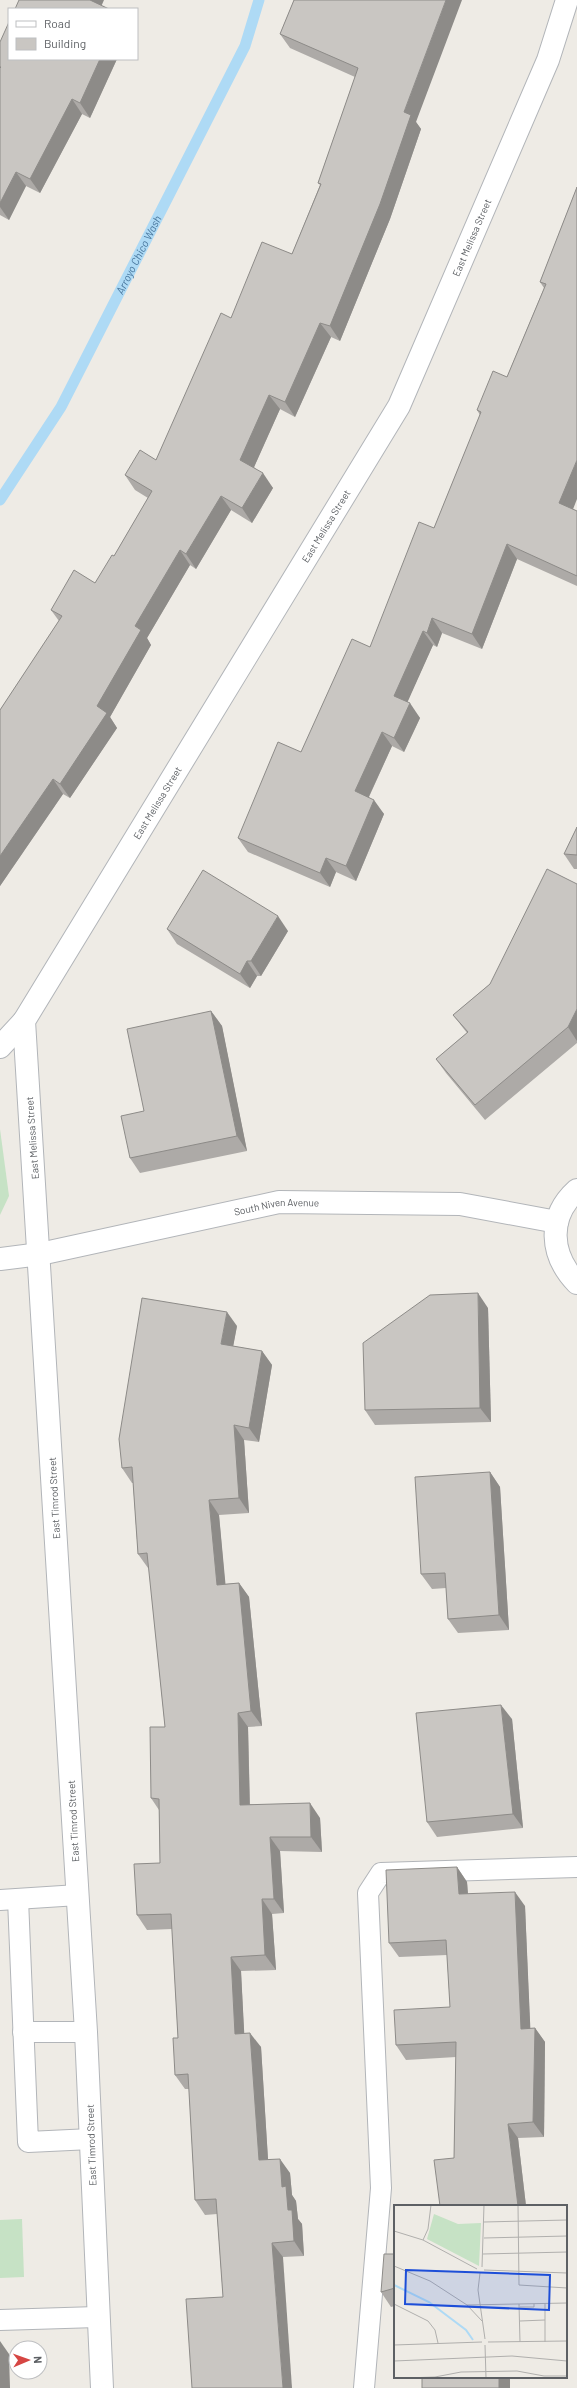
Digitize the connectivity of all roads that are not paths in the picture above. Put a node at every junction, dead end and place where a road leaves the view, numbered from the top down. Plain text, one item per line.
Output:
1 (567, 0) edge
2 (24, 1021) junction
3 (0, 1047) edge
4 (577, 1190) edge
5 (557, 1222) junction
6 (40, 1254) junction
7 (0, 1259) edge
8 (577, 1283) edge
9 (577, 1867) edge
10 (78, 1895) junction
11 (9, 1900) edge
12 (24, 2032) junction
13 (86, 2032) junction
14 (91, 2138) junction
15 (98, 2317) junction
16 (0, 2320) edge
17 (102, 2388) edge
18 (364, 2388) edge

1 - 2 street, East Melissa Street
2 - 3 street, East Melissa Street
2 - 6 street, East Melissa Street
4 - 5 street
5 - 6 street, South Niven Avenue
5 - 8 street
6 - 7 street, South Niven Avenue
6 - 10 street, East Timrod Street
9 - 18 lane
10 - 11 lane
10 - 13 street, East Timrod Street
11 - 12 lane
12 - 13 lane
12 - 14 lane
13 - 14 street, East Timrod Street
14 - 15 street, East Timrod Street
15 - 16 lane
15 - 17 street, East Timrod Street

